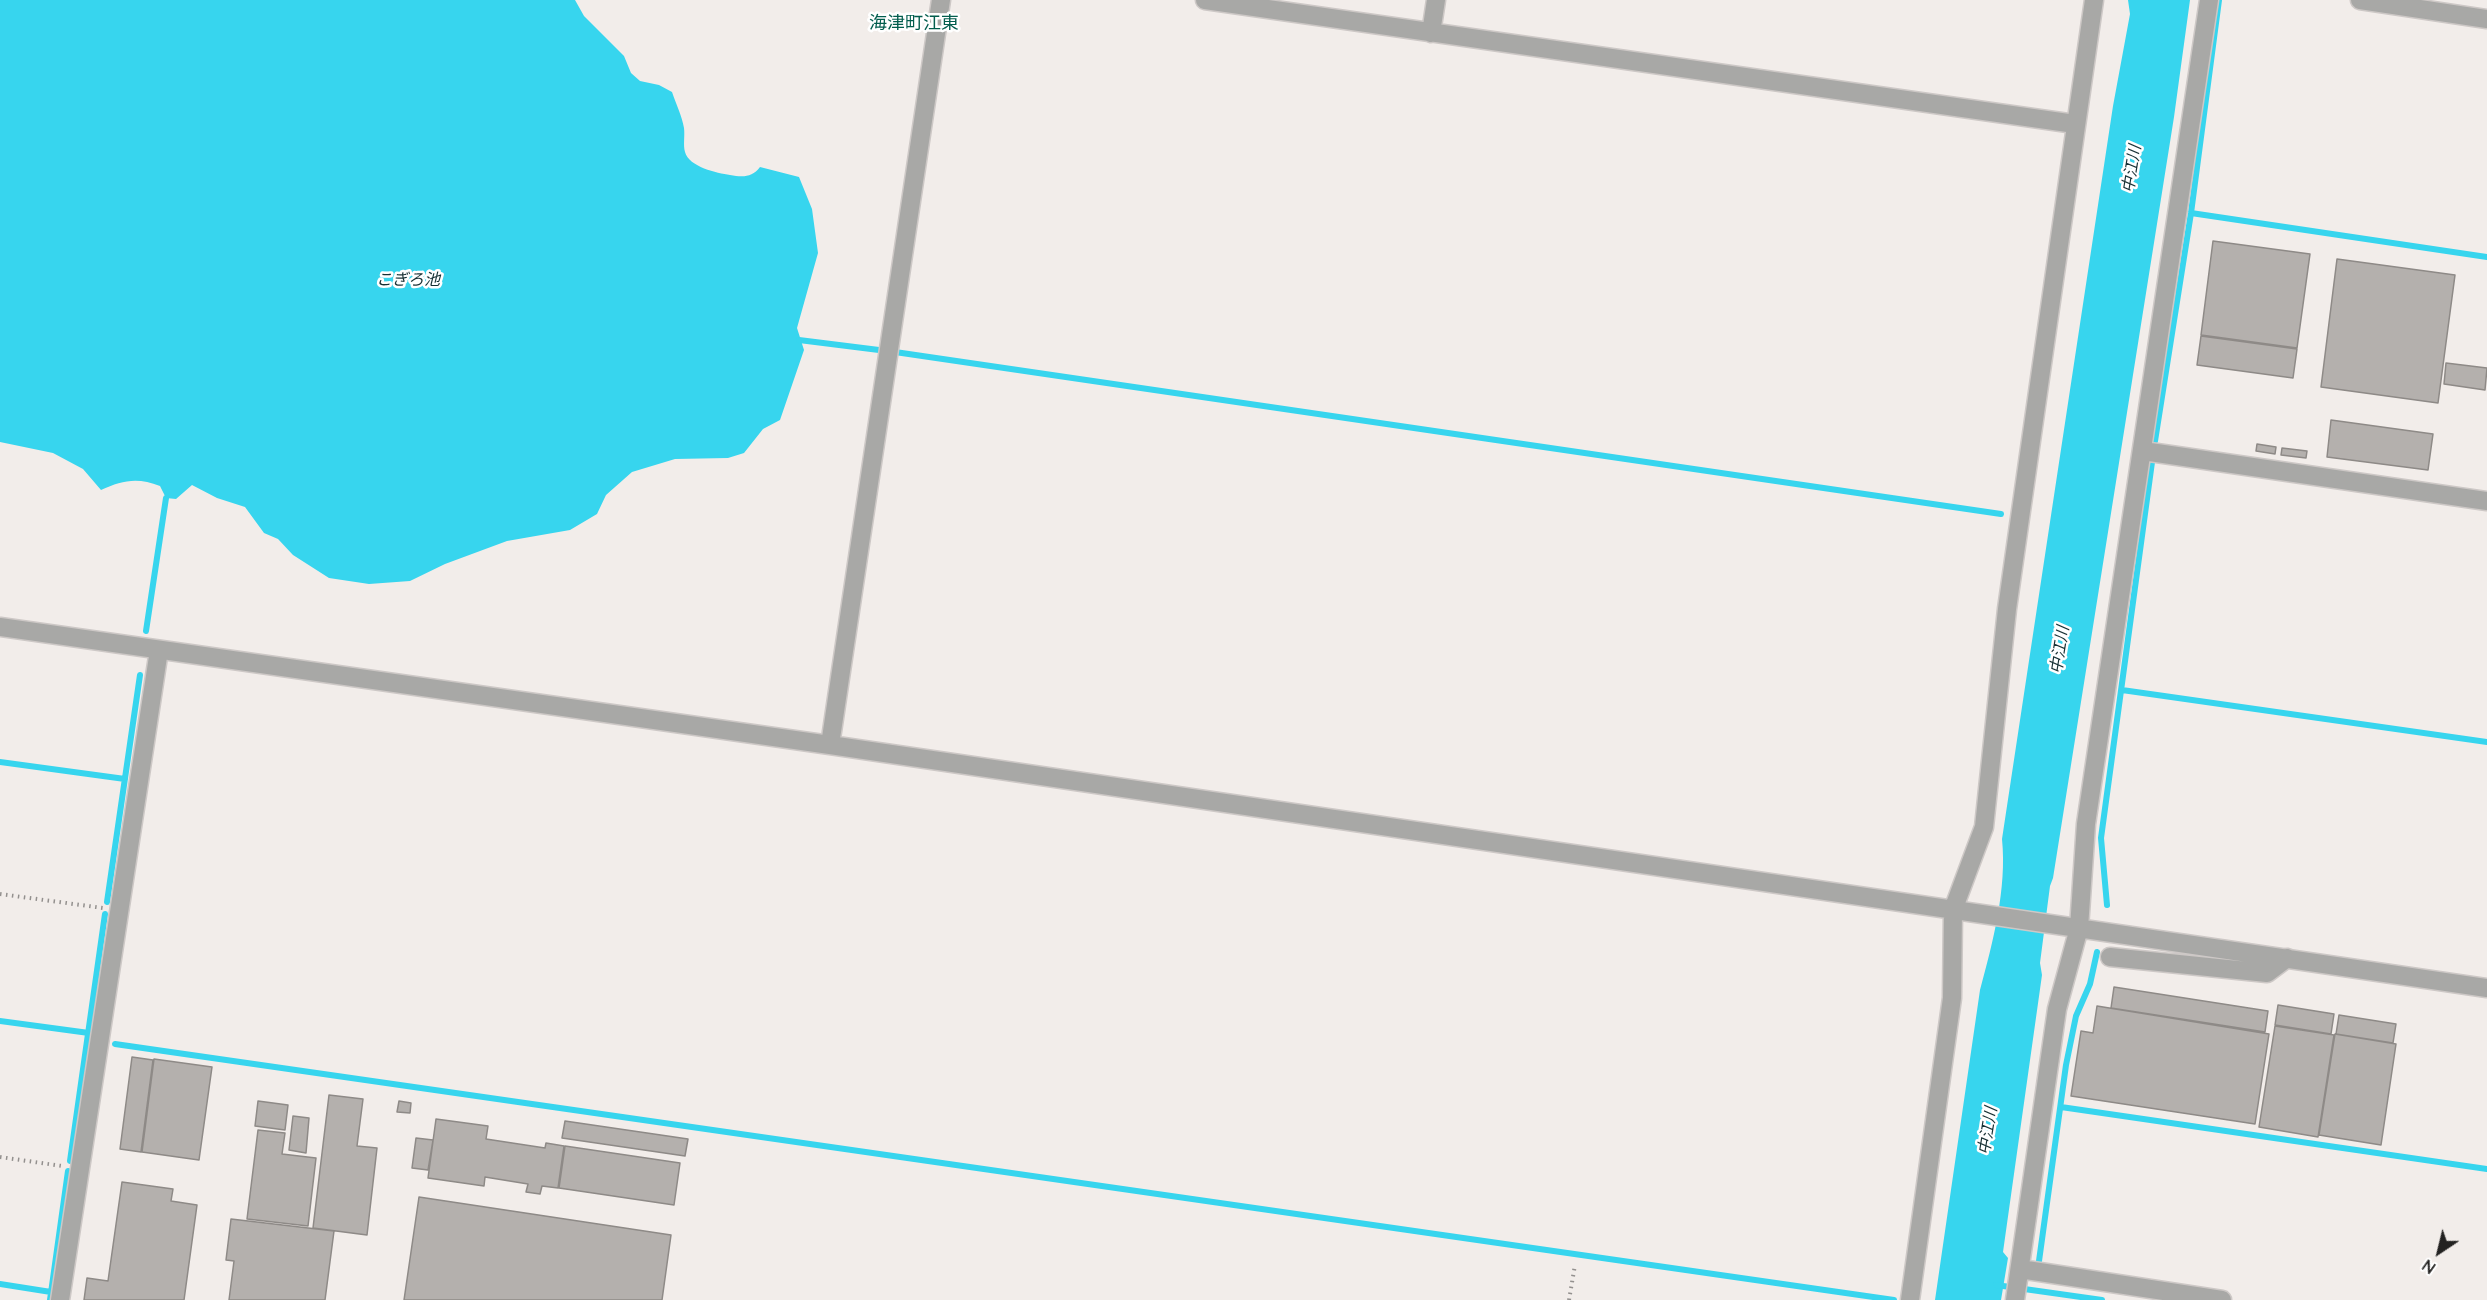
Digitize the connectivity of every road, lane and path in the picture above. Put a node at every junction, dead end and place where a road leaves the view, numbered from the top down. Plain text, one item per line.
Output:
1 (941, 0) edge
2 (1205, 0) edge
3 (1436, 0) edge
4 (2094, 0) edge
5 (2209, 0) edge
6 (2361, 0) edge
7 (2487, 19) edge
8 (1431, 33) junction
9 (2075, 124) junction
10 (2143, 451) junction
11 (2487, 501) edge
12 (0, 627) edge
13 (159, 650) junction
14 (830, 745) junction
15 (0, 894) edge
16 (1953, 910) junction
17 (119, 911) junction
18 (2072, 927) junction
19 (2110, 957) dead end
20 (2286, 958) junction
21 (2487, 988) edge
22 (0, 1157) edge
23 (80, 1169) junction
24 (1575, 1264) dead end
25 (2019, 1272) junction
26 (60, 1300) edge
27 (1569, 1300) edge
28 (1910, 1300) edge
29 (2015, 1300) edge
30 (2222, 1300) edge

1 - 14 street
2 - 8 street
3 - 8 street
4 - 9 street
5 - 10 street
6 - 7 street
8 - 9 street
9 - 16 street
10 - 11 street
10 - 18 street
12 - 13 street
13 - 14 street
13 - 17 street
14 - 16 street
15 - 17 path
16 - 18 street
16 - 28 street
17 - 23 street
18 - 20 street
18 - 25 street
19 - 20 street
20 - 21 street
22 - 23 path
23 - 26 street
24 - 27 path
25 - 29 street
25 - 30 street

